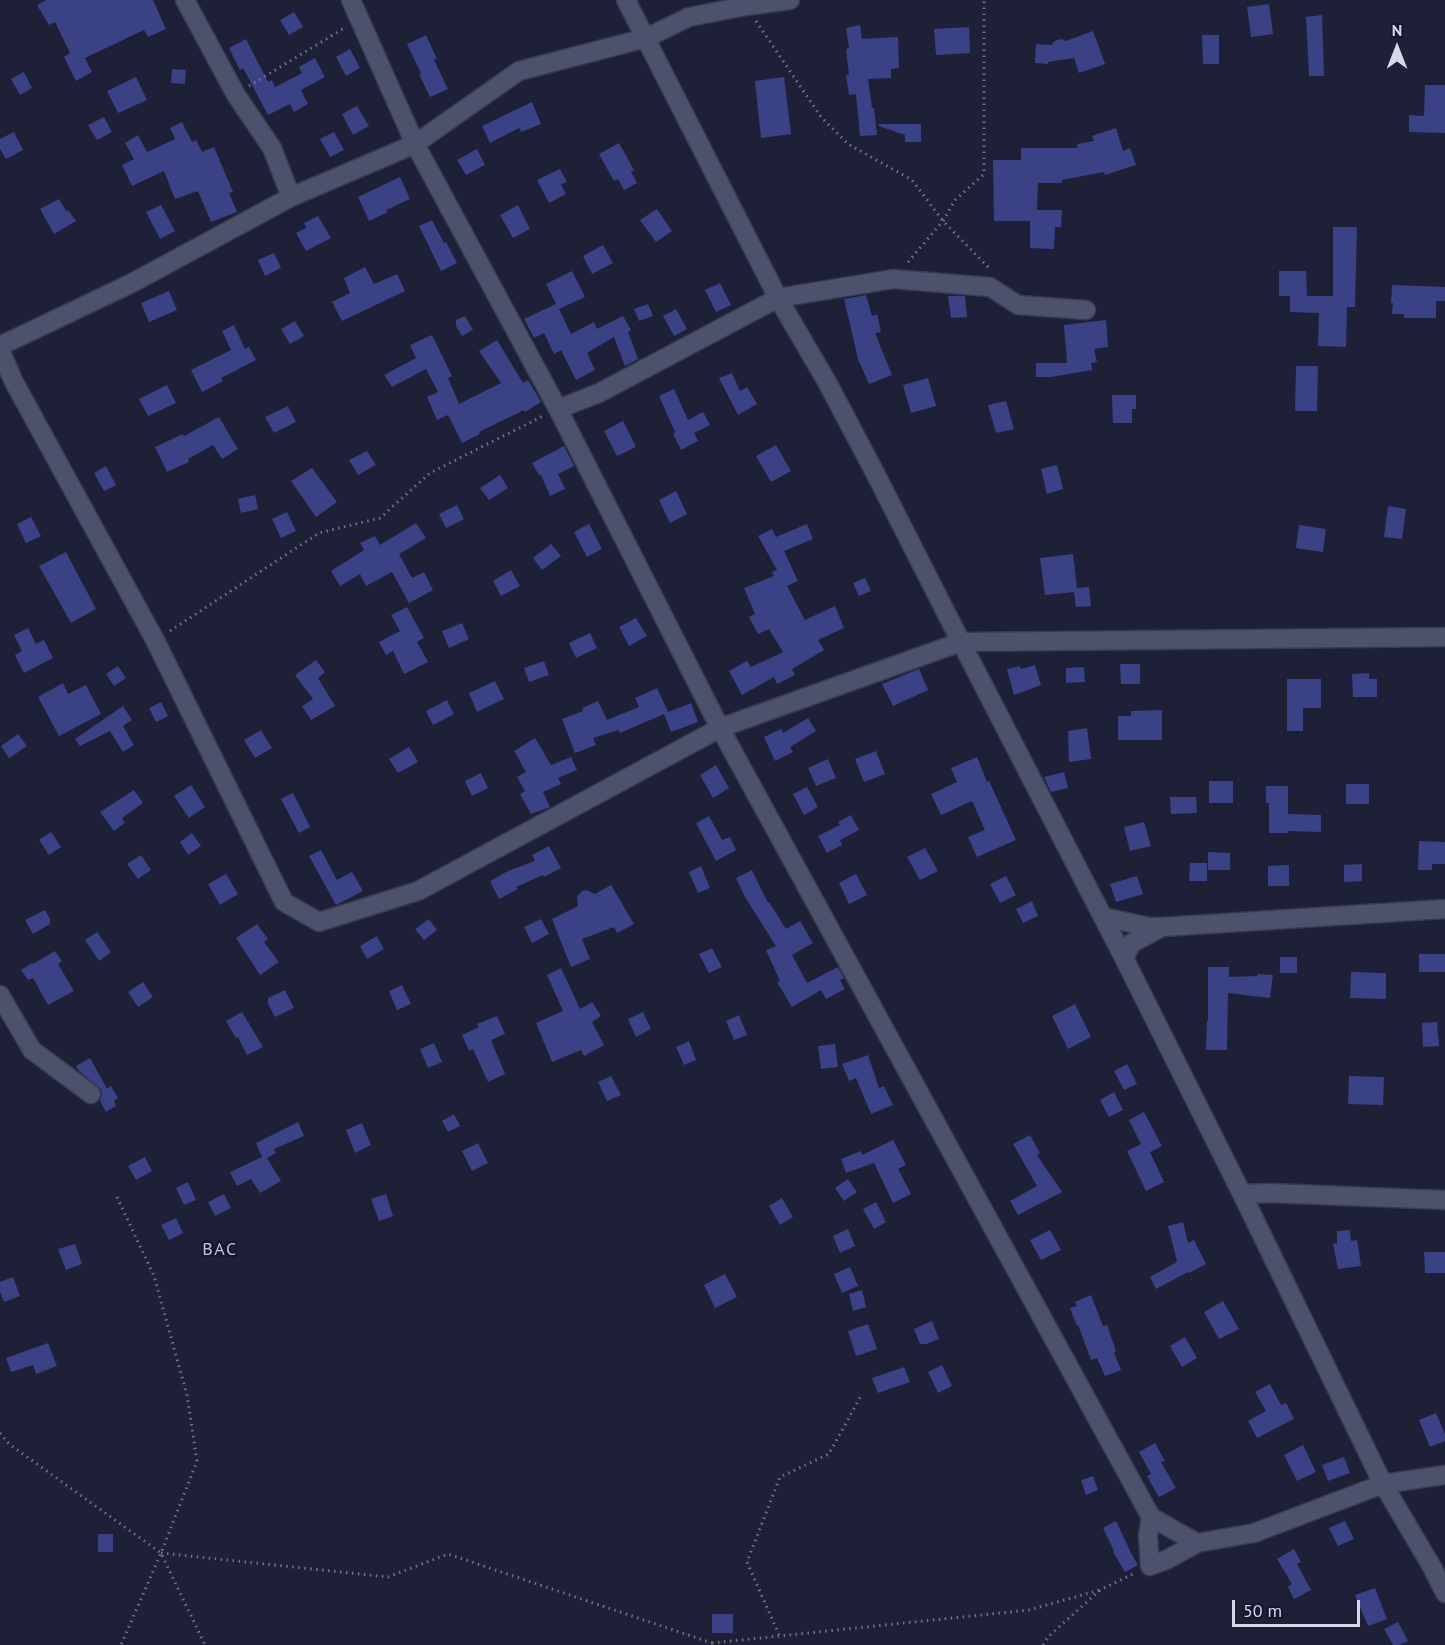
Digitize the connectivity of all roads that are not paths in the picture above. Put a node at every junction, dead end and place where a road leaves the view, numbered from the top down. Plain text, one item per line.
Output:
1 (185, 0) edge
2 (351, 0) edge
3 (626, 0) edge
4 (790, 0) edge
5 (646, 38) junction
6 (415, 144) junction
7 (291, 197) junction
8 (778, 298) junction
9 (1086, 310) dead end
10 (0, 348) edge
11 (558, 409) junction
12 (1445, 637) edge
13 (961, 642) junction
14 (720, 728) junction
15 (1445, 909) edge
16 (1103, 917) junction
17 (1162, 927) junction
18 (1124, 958) junction
19 (0, 995) edge
20 (91, 1094) dead end
21 (1242, 1194) junction
22 (1445, 1200) edge
23 (1445, 1475) edge
24 (1383, 1484) junction
25 (1151, 1517) junction
26 (1197, 1543) junction
27 (1445, 1593) edge

1 - 7 street
2 - 6 street
3 - 5 street
4 - 5 street
5 - 6 street
5 - 8 street
6 - 7 street
6 - 11 street
7 - 10 street
8 - 9 street
8 - 11 street
8 - 13 street
10 - 14 street
11 - 14 street
12 - 13 street
13 - 14 street
13 - 16 street
14 - 25 street
15 - 17 street
16 - 17 street
16 - 18 street
17 - 18 street
18 - 21 street
19 - 20 street
21 - 22 street
21 - 24 street
23 - 24 street
24 - 26 street
24 - 27 street
25 - 26 street
25 - 26 street

